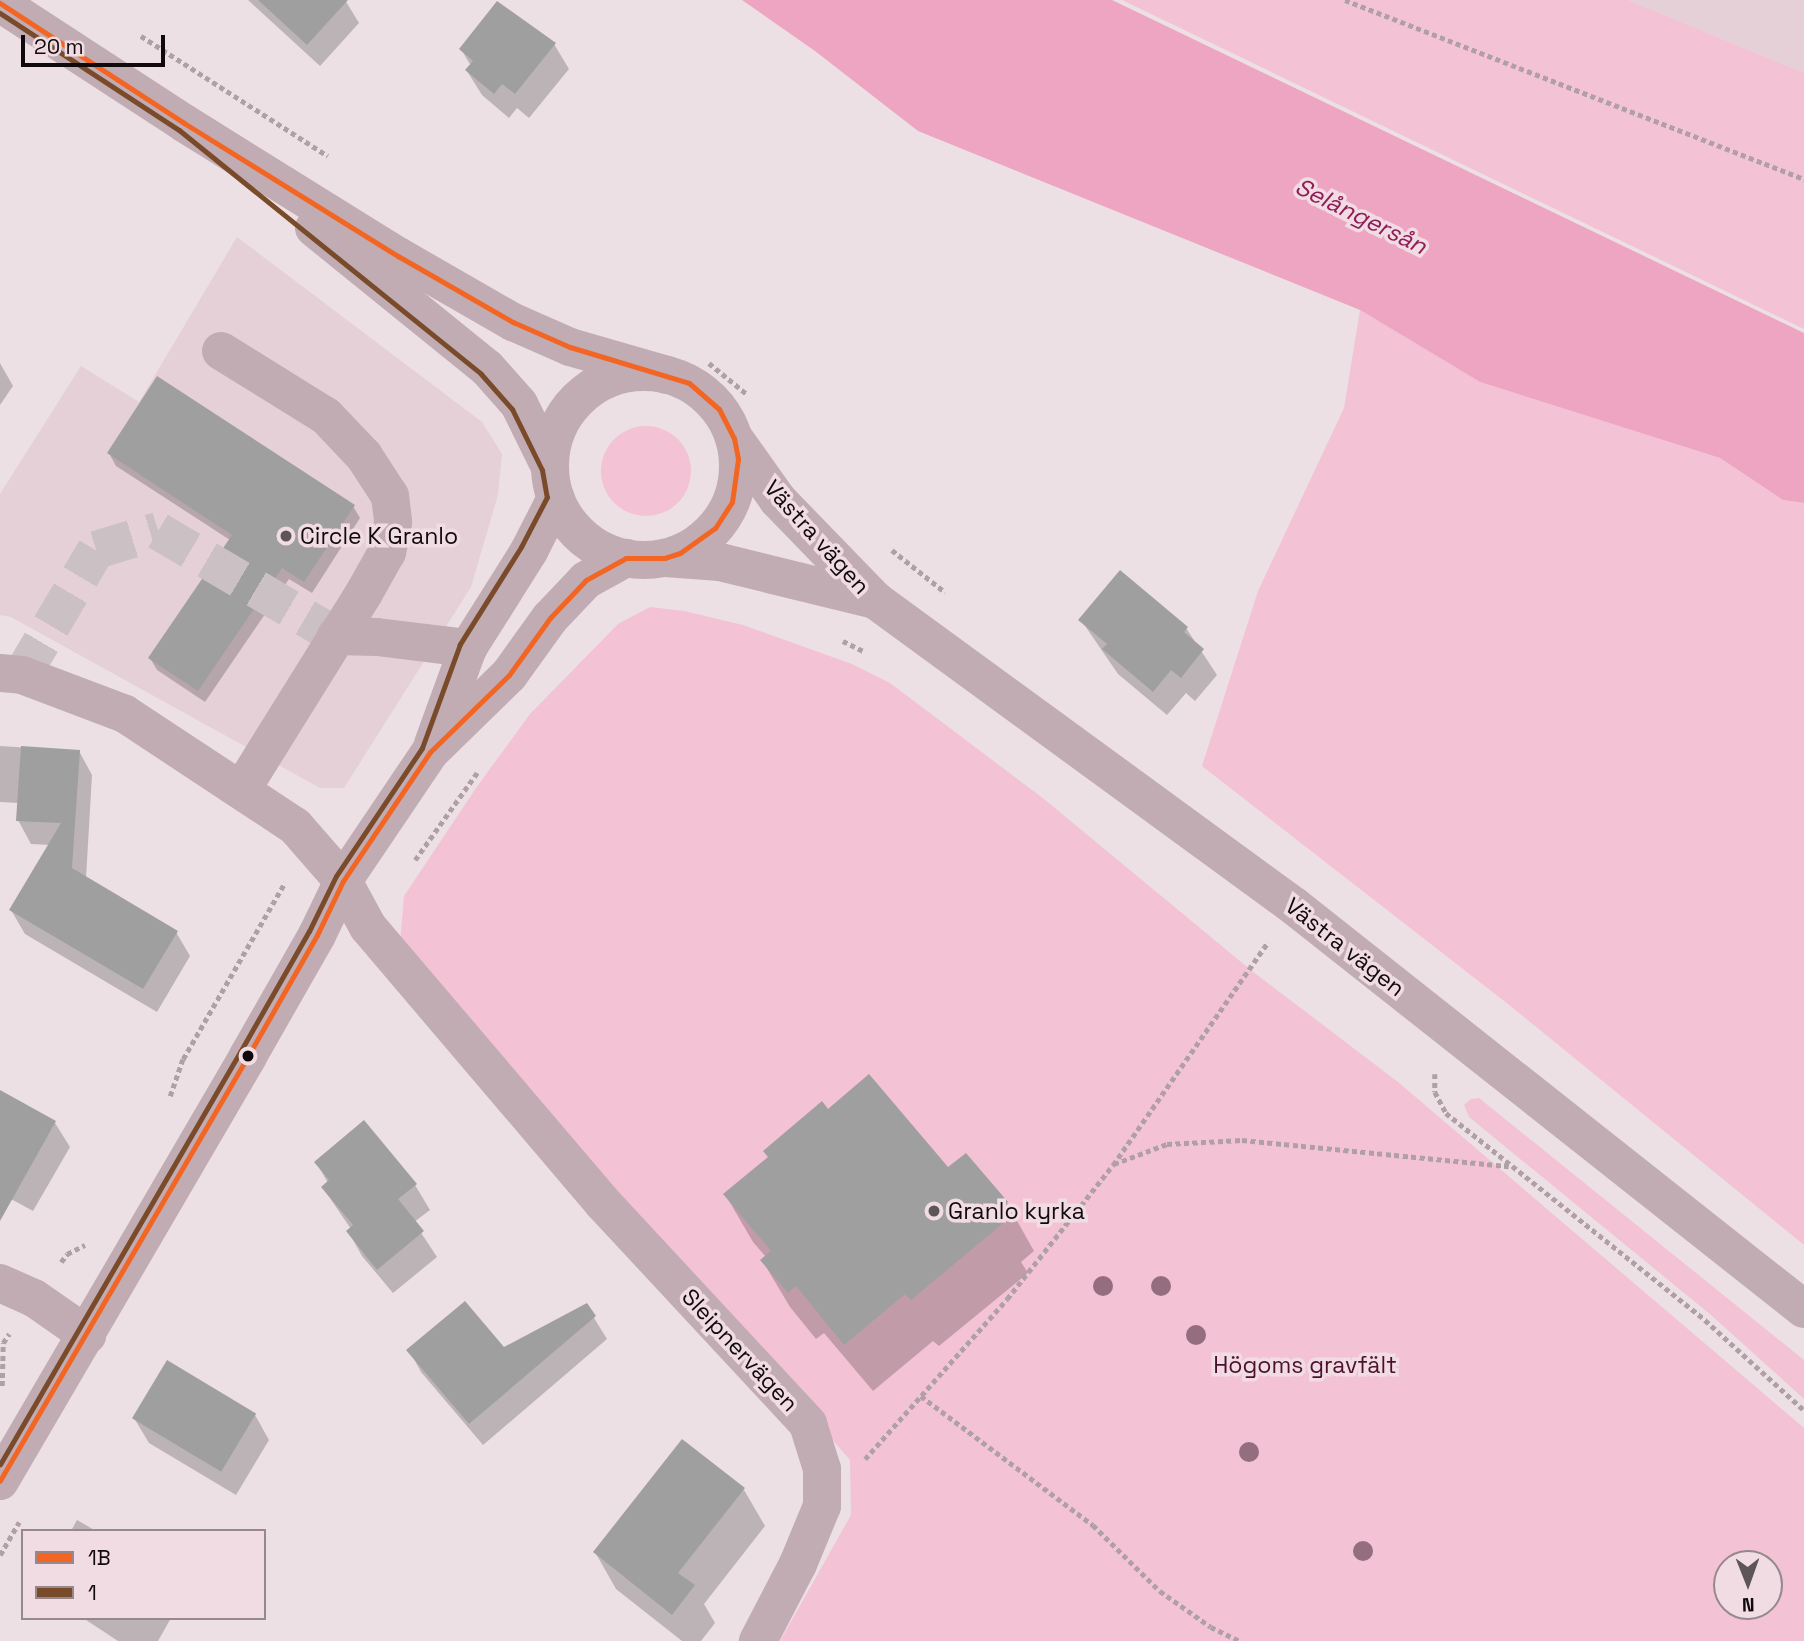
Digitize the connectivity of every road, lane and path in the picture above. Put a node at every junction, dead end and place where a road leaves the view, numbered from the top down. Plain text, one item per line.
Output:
1 (1345, 0) edge
2 (0, 3) edge
3 (184, 123) junction
4 (1804, 179) edge
5 (221, 351) dead end
6 (667, 375) junction
7 (734, 438) junction
8 (553, 482) junction
9 (626, 558) junction
10 (665, 558) junction
11 (875, 600) junction
12 (336, 636) junction
13 (837, 638) dead end
14 (468, 648) junction
15 (873, 655) dead end
16 (0, 673) edge
17 (430, 752) junction
18 (486, 761) dead end
19 (242, 789) junction
20 (407, 871) dead end
21 (343, 881) junction
22 (1272, 937) dead end
23 (1435, 1069) dead end
24 (1113, 1164) junction
25 (1509, 1166) junction
26 (0, 1283) edge
27 (1804, 1309) edge
28 (87, 1335) junction
29 (921, 1396) junction
30 (1804, 1410) edge
31 (0, 1481) edge
32 (822, 1506) junction
33 (21, 1518) dead end
34 (0, 1555) edge
35 (758, 1641) edge
36 (1240, 1641) edge

1 - 4 path
2 - 3 street
3 - 6 street
3 - 8 street
5 - 12 street
6 - 7 street
6 - 8 street
7 - 10 street
7 - 11 street, Västra vägen
8 - 9 street
8 - 14 street
9 - 10 street
9 - 17 street
10 - 11 street, Västra vägen
11 - 27 street, Västra vägen
12 - 14 street
12 - 19 street
13 - 15 path
14 - 17 street
16 - 19 street, Sleipnervägen
17 - 21 street
18 - 20 path
19 - 21 street, Sleipnervägen
21 - 28 street
21 - 32 street, Sleipnervägen
22 - 24 path
23 - 25 path
24 - 25 path
24 - 29 path
25 - 30 path
26 - 28 street
28 - 31 street
29 - 32 path
29 - 36 path
32 - 35 street
33 - 34 path

